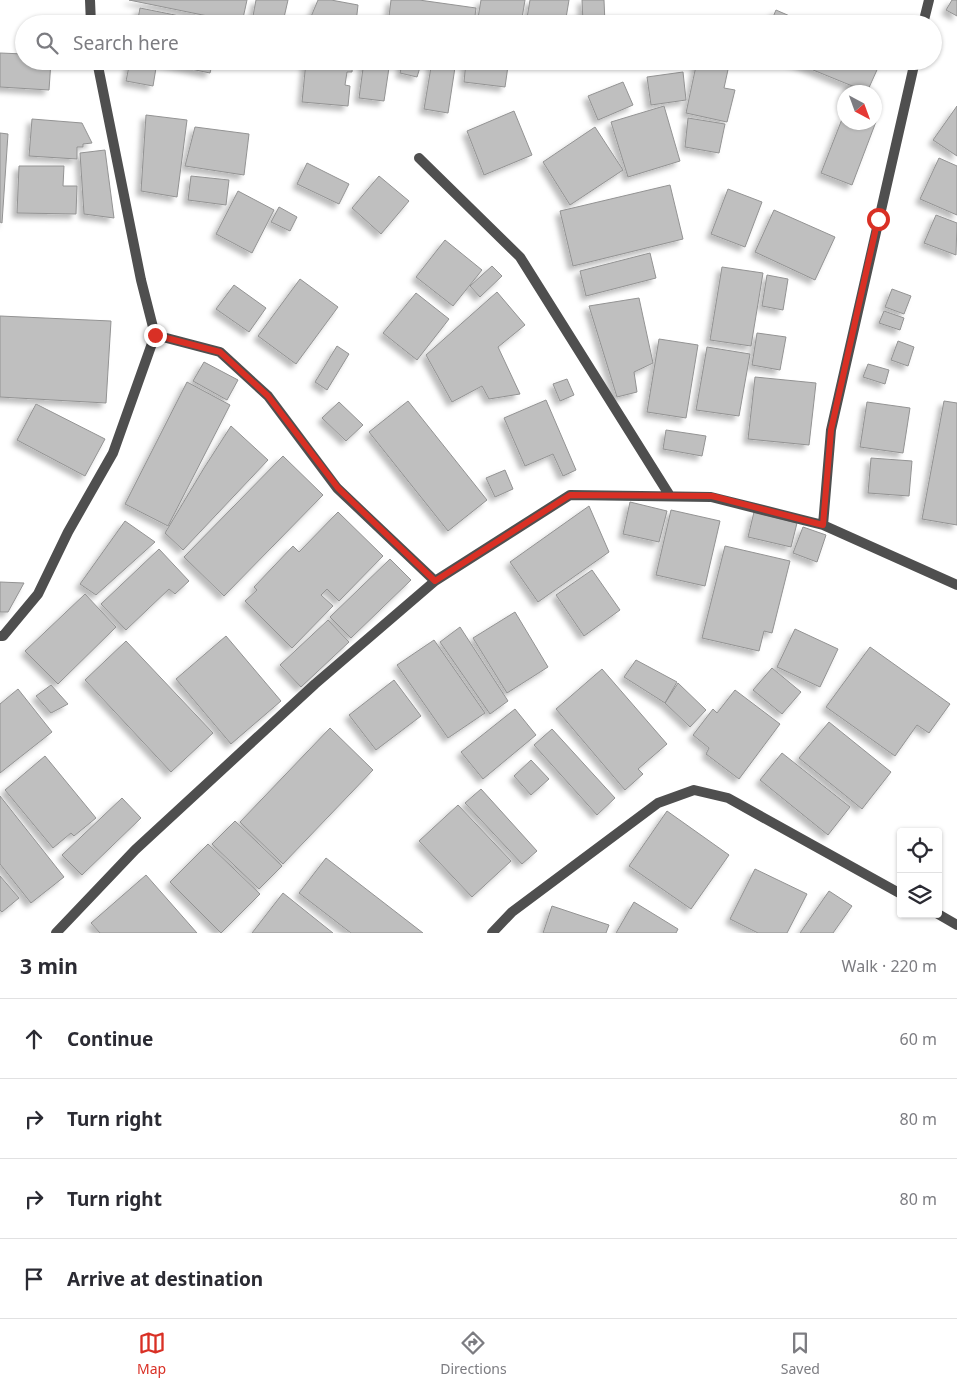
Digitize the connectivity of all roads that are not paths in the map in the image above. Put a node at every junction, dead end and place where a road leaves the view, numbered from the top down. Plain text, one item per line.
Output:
1 (90, 0) edge
2 (929, 0) edge
3 (91, 15) edge
4 (925, 15) edge
5 (99, 70) edge
6 (913, 70) edge
7 (419, 158) dead end
8 (155, 335) junction
9 (670, 496) junction
10 (823, 525) junction
11 (435, 581) junction
12 (957, 585) edge
13 (0, 636) edge
14 (897, 892) edge
15 (942, 916) edge
16 (957, 925) edge
17 (56, 933) edge
18 (492, 933) edge

1 - 3 street
2 - 4 street
5 - 8 street
6 - 10 street
7 - 9 street
8 - 11 street
8 - 13 street
9 - 10 street
9 - 11 street
10 - 12 street
11 - 17 street
14 - 18 street
15 - 16 street

